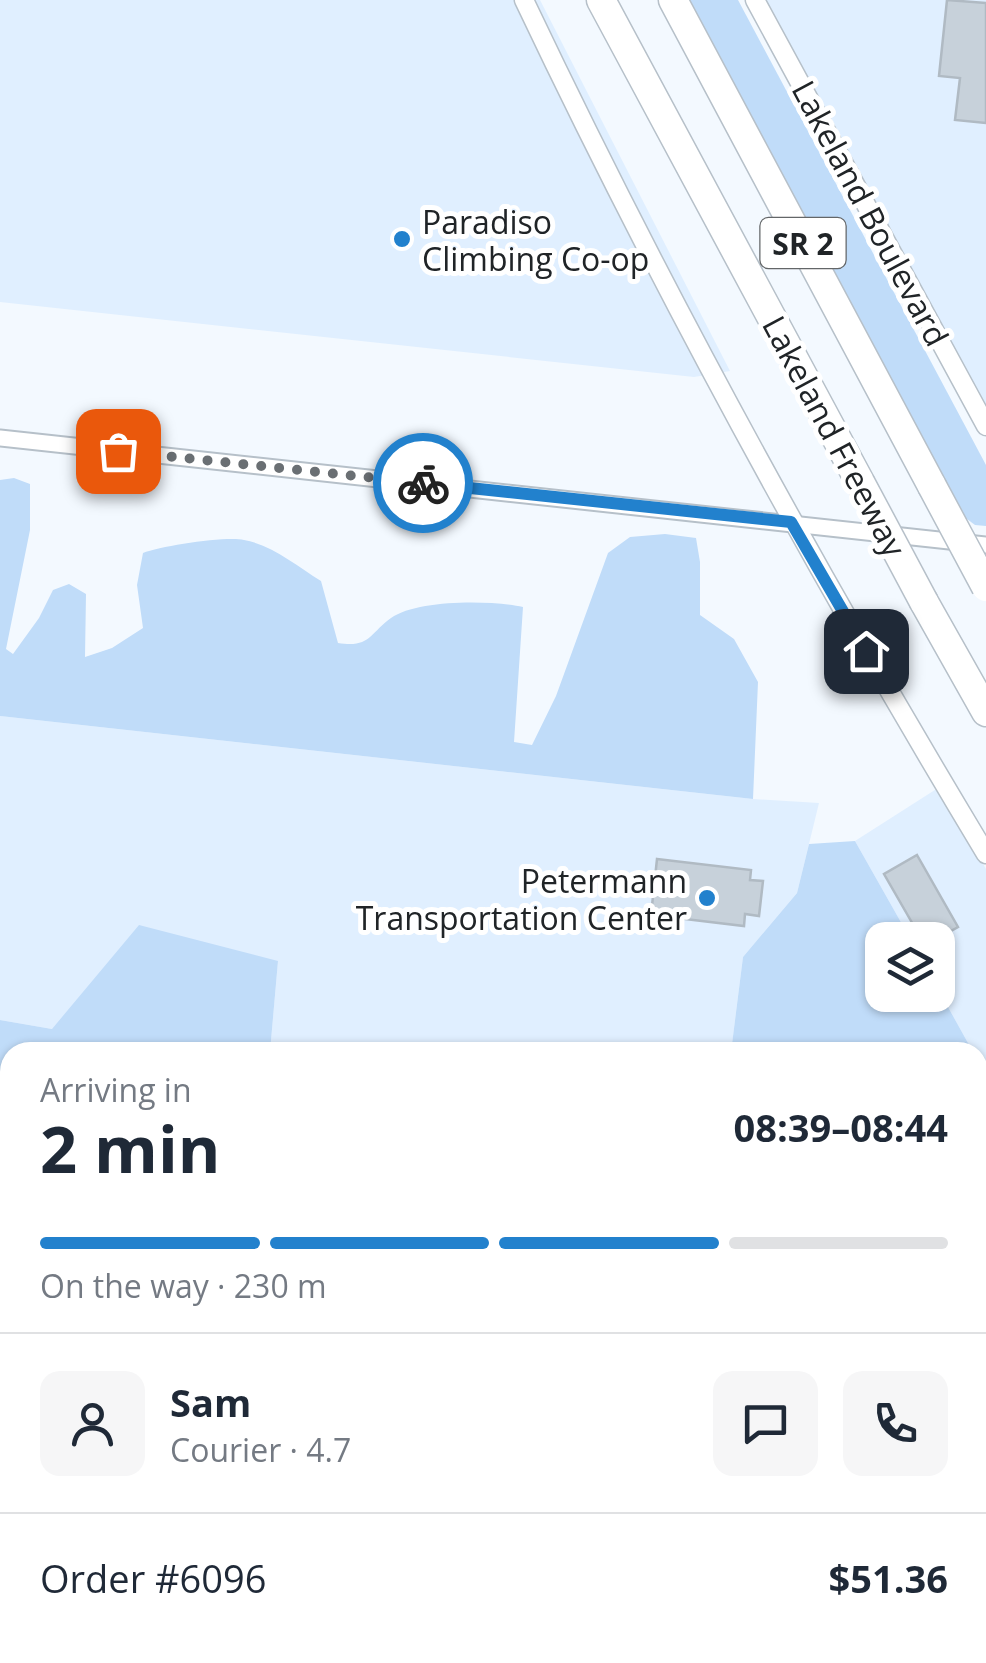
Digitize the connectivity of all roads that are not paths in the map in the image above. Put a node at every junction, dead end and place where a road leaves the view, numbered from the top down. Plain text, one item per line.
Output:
1 (524, 0) edge
2 (601, 0) edge
3 (673, 0) edge
4 (756, 0) edge
5 (986, 426) edge
6 (0, 438) edge
7 (791, 522) junction
8 (986, 545) edge
9 (986, 587) edge
10 (986, 712) edge
11 (986, 854) edge

1 - 7 street
2 - 10 highway, Lakeland Freeway / SR 2, bridge
3 - 9 highway, Lakeland Freeway / SR 2, bridge
4 - 5 street, Lakeland Boulevard
6 - 7 street
7 - 8 street
7 - 11 street

